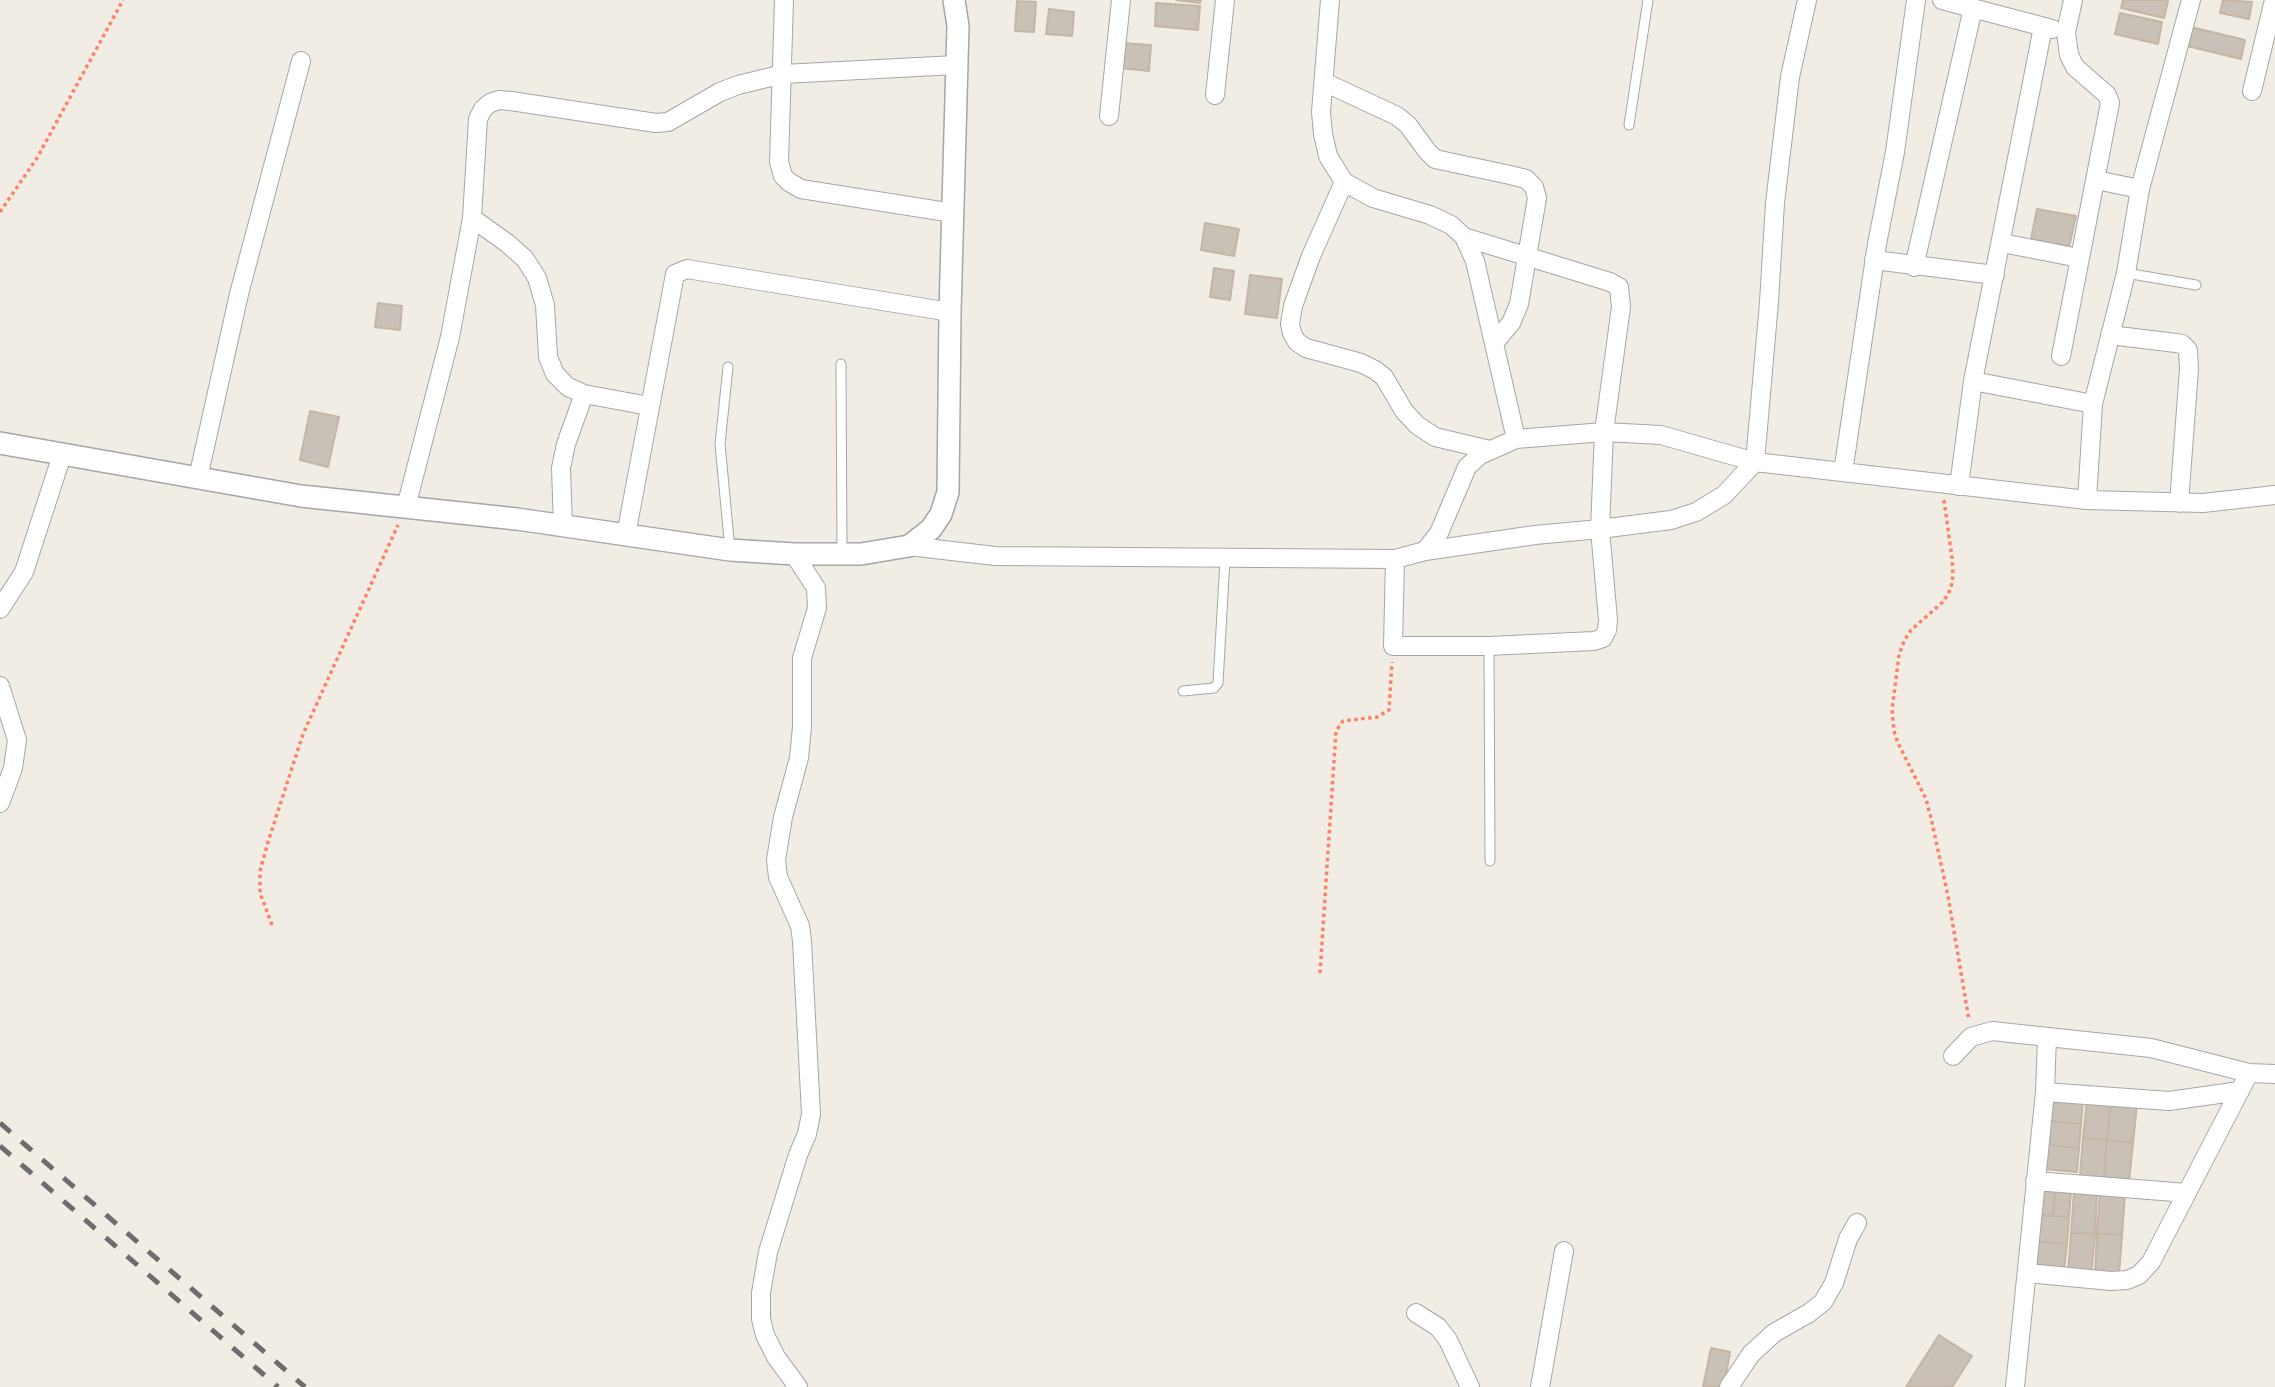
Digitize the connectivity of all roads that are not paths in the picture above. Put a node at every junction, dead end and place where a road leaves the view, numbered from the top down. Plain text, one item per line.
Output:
1 (784, 0) edge
2 (954, 0) edge
3 (965, 0) edge
4 (1121, 0) edge
5 (1225, 0) edge
6 (1330, 0) edge
7 (1648, 0) edge
8 (1807, 0) edge
9 (1916, 0) edge
10 (1942, 0) edge
11 (2073, 0) edge
12 (2191, 0) edge
13 (2274, 0) edge
14 (1973, 8) junction
15 (1999, 8) edge
16 (958, 26) junction
17 (2043, 27) junction
18 (2066, 32) junction
19 (301, 61) dead end
20 (956, 65) junction
21 (783, 74) junction
22 (1324, 82) junction
23 (2252, 91) dead end
24 (1215, 95) dead end
25 (1109, 116) dead end
26 (1629, 125) dead end
27 (2096, 180) junction
28 (1344, 182) junction
29 (2140, 188) junction
30 (953, 213) junction
31 (472, 218) junction
32 (1464, 237) junction
33 (2002, 243) junction
34 (1526, 256) junction
35 (2079, 258) junction
36 (1874, 260) junction
37 (1914, 267) junction
38 (2126, 273) junction
39 (1995, 275) junction
40 (2196, 285) dead end
41 (950, 312) junction
42 (2110, 335) junction
43 (1494, 343) junction
44 (2061, 356) dead end
45 (841, 364) dead end
46 (728, 367) dead end
47 (1973, 382) junction
48 (584, 394) junction
49 (2093, 404) junction
50 (649, 406) junction
51 (1604, 432) junction
52 (1516, 439) junction
53 (0, 443) edge
54 (1490, 450) junction
55 (62, 455) junction
56 (1755, 462) junction
57 (1843, 472) junction
58 (198, 478) junction
59 (1950, 485) junction
60 (2275, 495) edge
61 (2087, 500) junction
62 (2179, 503) junction
63 (406, 507) junction
64 (563, 526) junction
65 (1600, 529) junction
66 (626, 535) junction
67 (909, 546) junction
68 (730, 550) junction
69 (1425, 551) junction
70 (794, 554) junction
71 (842, 554) junction
72 (1225, 559) junction
73 (1395, 559) junction
74 (0, 608) edge
75 (1489, 646) junction
76 (0, 686) edge
77 (1182, 691) dead end
78 (0, 803) edge
79 (1490, 861) dead end
80 (2047, 1037) junction
81 (1953, 1056) dead end
82 (2249, 1073) junction
83 (2275, 1074) edge
84 (2240, 1091) junction
85 (2045, 1092) junction
86 (2035, 1181) junction
87 (2187, 1193) junction
88 (1857, 1223) dead end
89 (1564, 1251) dead end
90 (2027, 1273) junction
91 (1416, 1313) dead end
92 (798, 1387) edge
93 (1470, 1387) edge
94 (1540, 1387) edge
95 (1729, 1387) edge
96 (2015, 1387) edge

1 - 21 street
2 - 16 street
3 - 16 street
4 - 25 street
5 - 24 street
6 - 22 street
7 - 26 lane
8 - 56 street
9 - 36 street
10 - 14 street
11 - 18 street
12 - 29 street
13 - 23 street
14 - 15 street
14 - 37 street
15 - 17 street
16 - 20 street
17 - 18 street
17 - 33 street
18 - 27 street
19 - 58 street
20 - 21 street
20 - 30 street
21 - 30 street
21 - 31 street
22 - 28 street
22 - 34 street
27 - 29 street
27 - 35 street
28 - 32 street
28 - 54 street
29 - 38 street
30 - 41 street
31 - 48 street
31 - 63 street
32 - 34 street
32 - 43 street
33 - 35 street
33 - 39 street
34 - 43 street
34 - 51 street
35 - 44 street
36 - 37 street
36 - 57 street
37 - 39 street
38 - 40 lane
38 - 42 street
39 - 47 street
41 - 50 street
41 - 67 street
42 - 49 street
42 - 62 street
43 - 52 street
45 - 71 lane
46 - 68 lane
47 - 49 street
47 - 59 street
48 - 50 street
48 - 64 street
49 - 61 street
50 - 66 street
51 - 52 street
51 - 56 street
51 - 65 street
52 - 54 street
53 - 55 street
54 - 69 street
55 - 58 street
55 - 74 street
56 - 57 street
56 - 65 street
57 - 59 street
58 - 63 street
59 - 61 street
60 - 62 street
61 - 62 street
63 - 64 street
64 - 66 street
65 - 69 street
65 - 75 street
66 - 68 street
67 - 71 street
67 - 72 street
68 - 70 street
69 - 73 street
70 - 71 street
70 - 92 street
72 - 73 street
72 - 77 lane
73 - 75 street
75 - 79 lane
76 - 78 street
80 - 81 street
80 - 82 street
80 - 85 street
82 - 83 street
82 - 84 street
84 - 85 street
84 - 87 street
85 - 86 street
86 - 87 street
86 - 90 street
87 - 90 street
88 - 95 street
89 - 94 street
90 - 96 street
91 - 93 street

